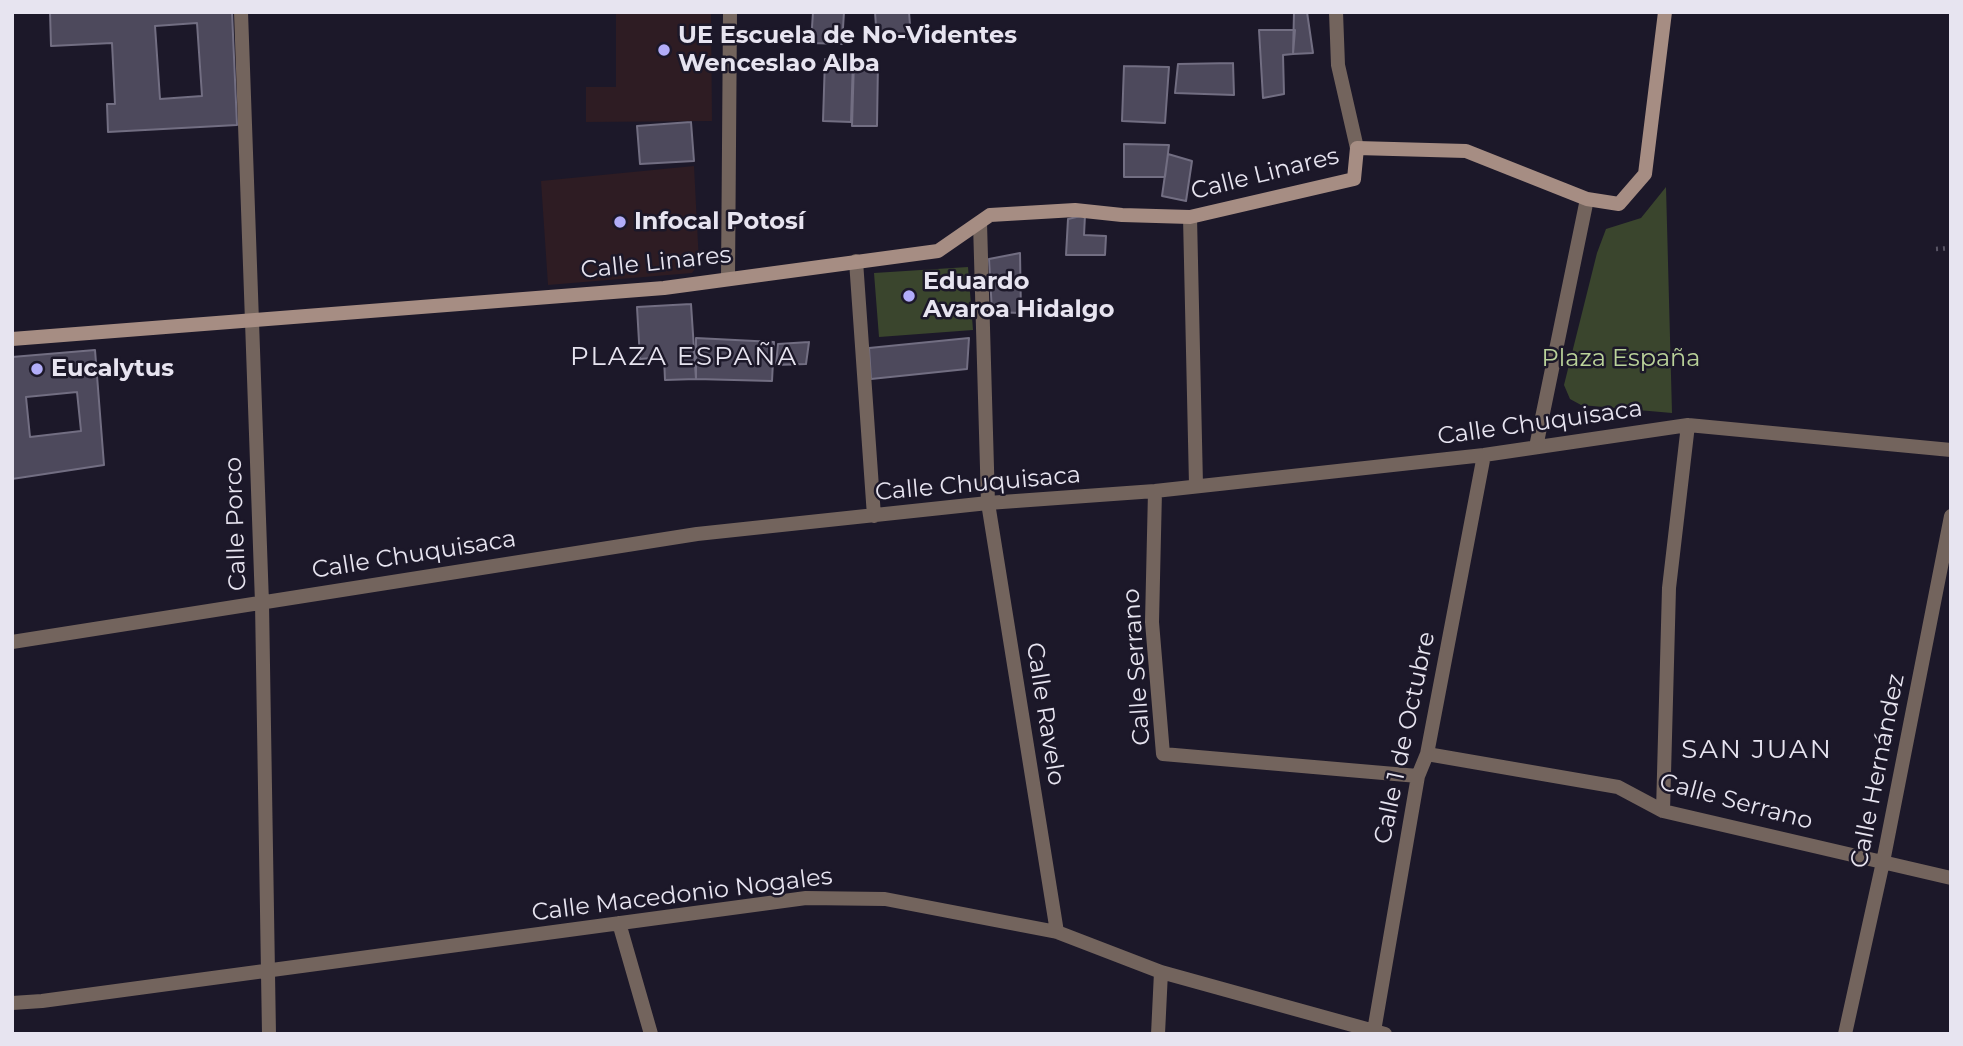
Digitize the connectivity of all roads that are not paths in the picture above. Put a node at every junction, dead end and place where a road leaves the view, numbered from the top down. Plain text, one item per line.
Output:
1 (242, 12) edge
2 (730, 12) edge
3 (1336, 12) edge
4 (1665, 12) edge
5 (1357, 148) junction
6 (1587, 199) junction
7 (1190, 217) junction
8 (980, 223) junction
9 (856, 261) junction
10 (728, 278) junction
11 (252, 320) junction
12 (12, 339) edge
13 (1688, 425) junction
14 (1536, 447) junction
15 (1951, 450) edge
16 (1484, 455) junction
17 (1196, 485) junction
18 (1155, 491) junction
19 (988, 503) junction
20 (874, 516) junction
21 (1951, 516) edge
22 (262, 603) junction
23 (12, 642) edge
24 (1427, 754) junction
25 (1418, 776) junction
26 (1663, 811) junction
27 (1883, 862) junction
28 (1951, 878) edge
29 (619, 923) junction
30 (1056, 932) junction
31 (267, 970) junction
32 (1161, 972) junction
33 (12, 1003) edge
34 (1379, 1032) edge
35 (269, 1034) edge
36 (651, 1034) edge
37 (1158, 1034) edge
38 (1845, 1034) edge

1 - 11 street, Calle Porco
2 - 10 street
3 - 5 street
4 - 6 main road, Calle Linares
5 - 6 main road, Calle Linares
5 - 7 main road, Calle Linares
6 - 14 street
7 - 8 main road, Calle Linares
7 - 17 street
8 - 9 main road, Calle Linares
8 - 19 street, Calle Ravelo
9 - 10 main road, Calle Linares
9 - 20 street
10 - 11 main road, Calle Linares
11 - 12 main road, Calle Linares
11 - 22 street, Calle Porco
13 - 14 street, Calle Chuquisaca
13 - 15 street, Calle Chuquisaca
13 - 26 street
14 - 16 street, Calle Chuquisaca
16 - 17 street, Calle Chuquisaca
16 - 24 street, Calle 1 de Octubre
17 - 18 street, Calle Chuquisaca
18 - 19 street, Calle Chuquisaca
18 - 25 street, Calle Serrano
19 - 20 street, Calle Chuquisaca
19 - 30 street, Calle Ravelo
20 - 22 street, Calle Chuquisaca
21 - 27 street, Calle Hernández
22 - 23 street, Calle Chuquisaca
22 - 31 street, Calle Porco
24 - 25 street, Calle 1 de Octubre
24 - 26 street, Calle Serrano
25 - 34 street, Calle 1 de Octubre
26 - 27 street, Calle Serrano
27 - 28 street, Calle Serrano
27 - 38 street, Calle Hernández
29 - 30 street, Calle Macedonio Nogales
29 - 31 street, Calle Macedonio Nogales
29 - 36 street
30 - 32 street, Calle Macedonio Nogales
31 - 33 street, Calle Macedonio Nogales
31 - 35 street, Calle Porco
32 - 34 street, Calle Macedonio Nogales
32 - 37 street

